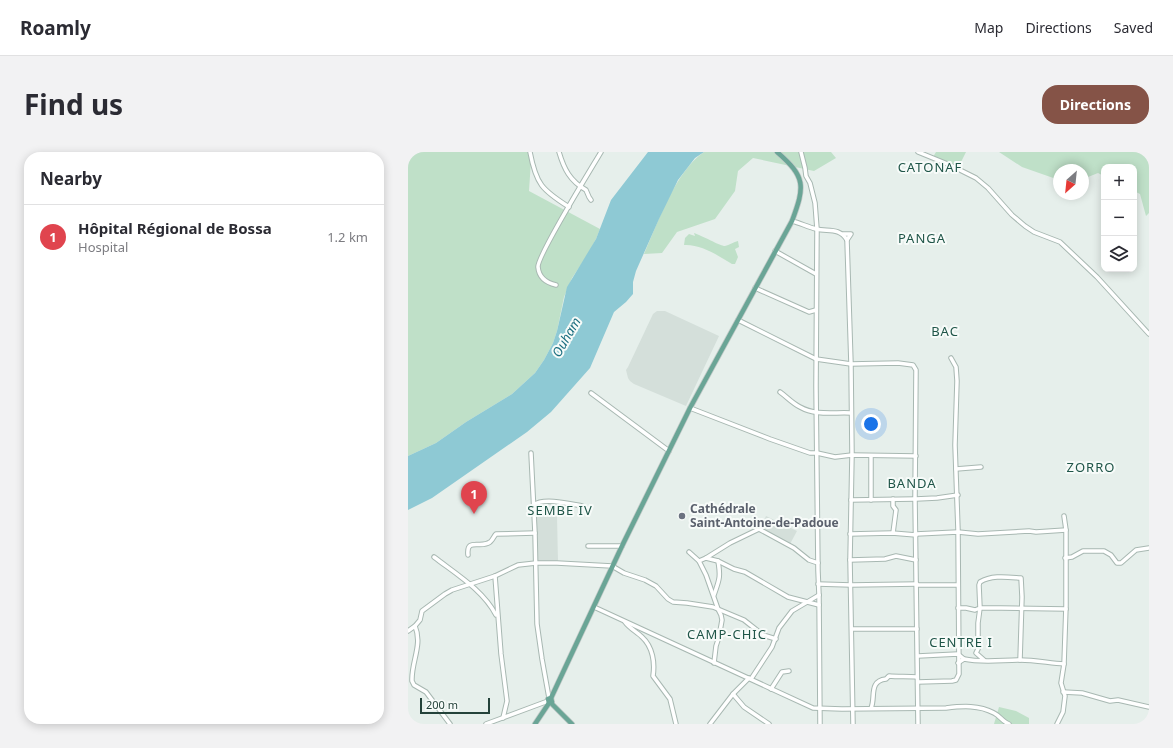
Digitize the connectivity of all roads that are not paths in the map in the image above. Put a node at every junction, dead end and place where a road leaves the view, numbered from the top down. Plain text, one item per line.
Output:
1 (530, 152) edge
2 (560, 152) edge
3 (601, 152) edge
4 (777, 152) edge
5 (801, 152) edge
6 (918, 152) edge
7 (799, 176) junction
8 (806, 176) junction
9 (581, 187) junction
10 (591, 200) dead end
11 (569, 207) junction
12 (792, 221) junction
13 (817, 229) junction
14 (775, 251) junction
15 (816, 274) junction
16 (556, 285) dead end
17 (755, 288) junction
18 (816, 310) junction
19 (809, 312) junction
20 (816, 317) junction
21 (738, 320) junction
22 (1149, 334) edge
23 (952, 358) dead end
24 (816, 359) junction
25 (851, 364) junction
26 (780, 392) dead end
27 (591, 393) dead end
28 (690, 408) junction
29 (817, 413) junction
30 (851, 413) junction
31 (669, 451) junction
32 (531, 453) dead end
33 (817, 454) junction
34 (852, 455) junction
35 (871, 456) junction
36 (916, 456) junction
37 (981, 467) dead end
38 (956, 469) junction
39 (958, 495) junction
40 (893, 499) junction
41 (915, 499) junction
42 (850, 500) junction
43 (872, 500) junction
44 (534, 505) junction
45 (582, 506) dead end
46 (1064, 516) dead end
47 (1066, 530) junction
48 (958, 532) junction
49 (535, 533) junction
50 (893, 533) junction
51 (850, 534) junction
52 (916, 534) junction
53 (588, 546) dead end
54 (622, 546) junction
55 (1149, 548) edge
56 (689, 552) dead end
57 (468, 555) dead end
58 (434, 557) dead end
59 (706, 558) junction
60 (1065, 558) junction
61 (850, 560) junction
62 (916, 560) junction
63 (699, 561) junction
64 (718, 561) junction
65 (818, 563) junction
66 (536, 564) junction
67 (612, 566) junction
68 (496, 576) junction
69 (469, 584) junction
70 (818, 584) junction
71 (851, 585) junction
72 (917, 585) junction
73 (958, 585) junction
74 (820, 595) junction
75 (714, 596) junction
76 (806, 602) junction
77 (819, 605) junction
78 (594, 607) junction
79 (958, 608) junction
80 (980, 608) junction
81 (718, 609) junction
82 (1021, 609) junction
83 (1066, 609) junction
84 (498, 618) junction
85 (625, 621) junction
86 (415, 626) junction
87 (852, 629) junction
88 (917, 629) junction
89 (408, 631) edge
90 (776, 639) junction
91 (958, 654) junction
92 (918, 656) junction
93 (964, 659) junction
94 (984, 660) junction
95 (1020, 660) junction
96 (714, 663) junction
97 (958, 663) junction
98 (1064, 664) junction
99 (789, 671) dead end
100 (917, 677) junction
101 (750, 678) junction
102 (918, 682) junction
103 (771, 689) junction
104 (1063, 692) junction
105 (733, 694) junction
106 (550, 701) junction
107 (1149, 707) edge
108 (853, 708) junction
109 (871, 708) junction
110 (918, 708) junction
111 (820, 709) junction
112 (503, 718) junction
113 (450, 724) edge
114 (486, 724) edge
115 (535, 724) edge
116 (572, 724) edge
117 (676, 724) edge
118 (710, 724) edge
119 (769, 724) edge
120 (820, 724) edge
121 (853, 724) edge
122 (918, 724) edge
123 (1010, 724) edge
124 (1057, 724) edge

1 - 11 street
2 - 9 street
3 - 9 street
4 - 7 main road
5 - 8 street
6 - 22 street
7 - 8 street
7 - 12 main road
8 - 13 street
9 - 10 street
9 - 11 street
11 - 16 street
12 - 13 street
12 - 14 main road
13 - 15 street
13 - 25 street
14 - 15 street
14 - 17 main road
15 - 18 street
17 - 19 street
17 - 21 main road
18 - 19 street
18 - 20 street
19 - 20 street
20 - 24 street
21 - 24 street
21 - 28 main road
23 - 38 street
24 - 25 street
24 - 29 street
25 - 30 street
25 - 36 street
26 - 29 street
27 - 31 street
28 - 31 main road
28 - 33 street
29 - 30 street
29 - 33 street
30 - 34 street
31 - 54 main road
32 - 44 street
33 - 34 street
33 - 65 street
34 - 35 street
34 - 42 street
35 - 36 street
35 - 43 street
36 - 41 street
37 - 38 street
38 - 39 street
39 - 41 street
39 - 48 street
40 - 41 street
40 - 43 street
40 - 50 street
41 - 52 street
42 - 43 street
42 - 51 street
44 - 45 street
44 - 49 street
46 - 47 street
47 - 48 street
47 - 60 street
48 - 52 street
48 - 73 street
49 - 57 street
49 - 66 street
50 - 51 street
50 - 52 street
51 - 61 street
52 - 62 street
53 - 54 street
54 - 67 main road
55 - 60 street
56 - 63 street
58 - 69 street
59 - 63 street
59 - 64 street
59 - 65 street
60 - 83 street
61 - 62 street
61 - 71 street
62 - 72 street
63 - 75 street
64 - 75 street
64 - 76 street
65 - 70 street
66 - 67 street
66 - 68 street
66 - 106 street
67 - 78 main road
67 - 81 street
68 - 69 street
68 - 84 street
69 - 84 street
69 - 86 street
70 - 71 street
70 - 74 street
71 - 72 street
71 - 87 street
72 - 73 street
72 - 88 street
73 - 79 street
74 - 76 street
74 - 77 street
75 - 81 street
76 - 77 street
76 - 90 street
77 - 111 street
78 - 85 street
78 - 106 main road
79 - 80 street
79 - 91 street
80 - 82 street
80 - 82 street
80 - 94 street
81 - 90 street
81 - 96 street
82 - 83 street
82 - 95 street
83 - 98 street
84 - 112 street
85 - 96 street
85 - 117 street
86 - 89 street
86 - 113 street
87 - 88 street
87 - 108 street
88 - 92 street
90 - 101 street
91 - 92 street
91 - 93 street
91 - 97 street
92 - 100 street
93 - 94 street
93 - 97 street
94 - 95 street
95 - 98 street
96 - 101 street
97 - 102 street
98 - 104 street
99 - 103 street
100 - 102 street
100 - 109 street
101 - 103 street
101 - 105 street
102 - 110 street
103 - 111 street
104 - 107 street
104 - 124 street
105 - 118 street
105 - 119 street
106 - 112 street
106 - 115 main road
106 - 116 main road
108 - 109 street
108 - 111 street
108 - 121 street
109 - 110 street
110 - 122 street
110 - 123 street
111 - 120 street
112 - 114 street

